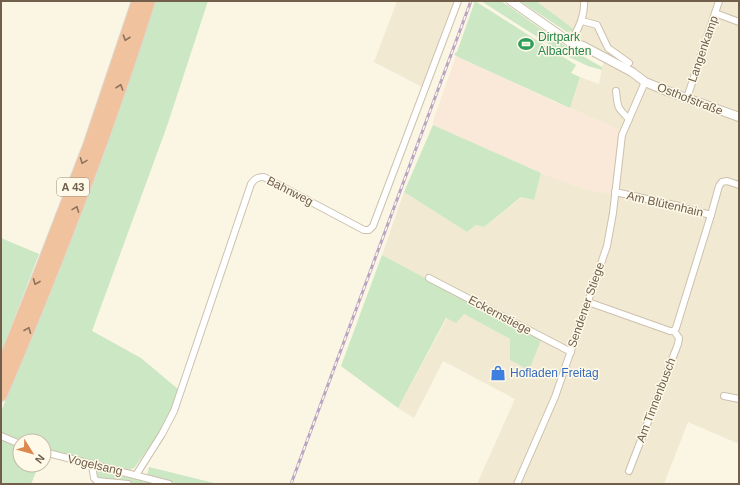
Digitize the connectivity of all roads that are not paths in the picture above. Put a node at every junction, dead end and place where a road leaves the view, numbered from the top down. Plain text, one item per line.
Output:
1 (138, 1) edge
2 (149, 1) edge
3 (458, 1) edge
4 (511, 1) edge
5 (584, 1) edge
6 (719, 1) edge
7 (715, 13) junction
8 (582, 21) junction
9 (739, 22) edge
10 (571, 42) junction
11 (629, 63) dead end
12 (644, 81) junction
13 (616, 91) dead end
14 (687, 98) junction
15 (739, 117) edge
16 (629, 119) junction
17 (739, 185) edge
18 (615, 192) junction
19 (711, 215) junction
20 (429, 278) dead end
21 (588, 302) junction
22 (674, 331) junction
23 (571, 352) junction
24 (1, 370) edge
25 (1, 395) edge
26 (724, 396) dead end
27 (739, 399) edge
28 (52, 454) edge
29 (92, 465) junction
30 (629, 471) dead end
31 (136, 475) junction
32 (128, 484) edge
33 (169, 484) edge
34 (517, 484) edge

1 -> 24 highway, A 43
25 -> 2 highway, A 43
3 - 31 street, Bahnweg
4 - 10 street, Osthofstraße
5 - 8 street
6 - 7 street, Langenkamp
7 - 9 street
7 - 14 street, Langenkamp
8 - 10 street
8 - 11 street
10 - 12 street, Osthofstraße
12 - 14 street, Osthofstraße
12 - 16 street, Sendener Stiege
13 - 16 street
14 - 15 street, Osthofstraße
16 - 18 street, Sendener Stiege
17 - 19 street, Am Blütenhain
18 - 19 street, Am Blütenhain
18 - 21 street, Sendener Stiege
19 - 22 street, Am Tinnenbusch
20 - 23 street, Eckernstiege
21 - 22 street
21 - 23 street, Sendener Stiege
22 - 30 street, Am Tinnenbusch
23 - 34 street, Sendener Stiege
26 - 27 street
28 - 29 street, Vogelsang
29 - 31 street, Vogelsang
29 - 32 street
31 - 33 street, Vogelsang

